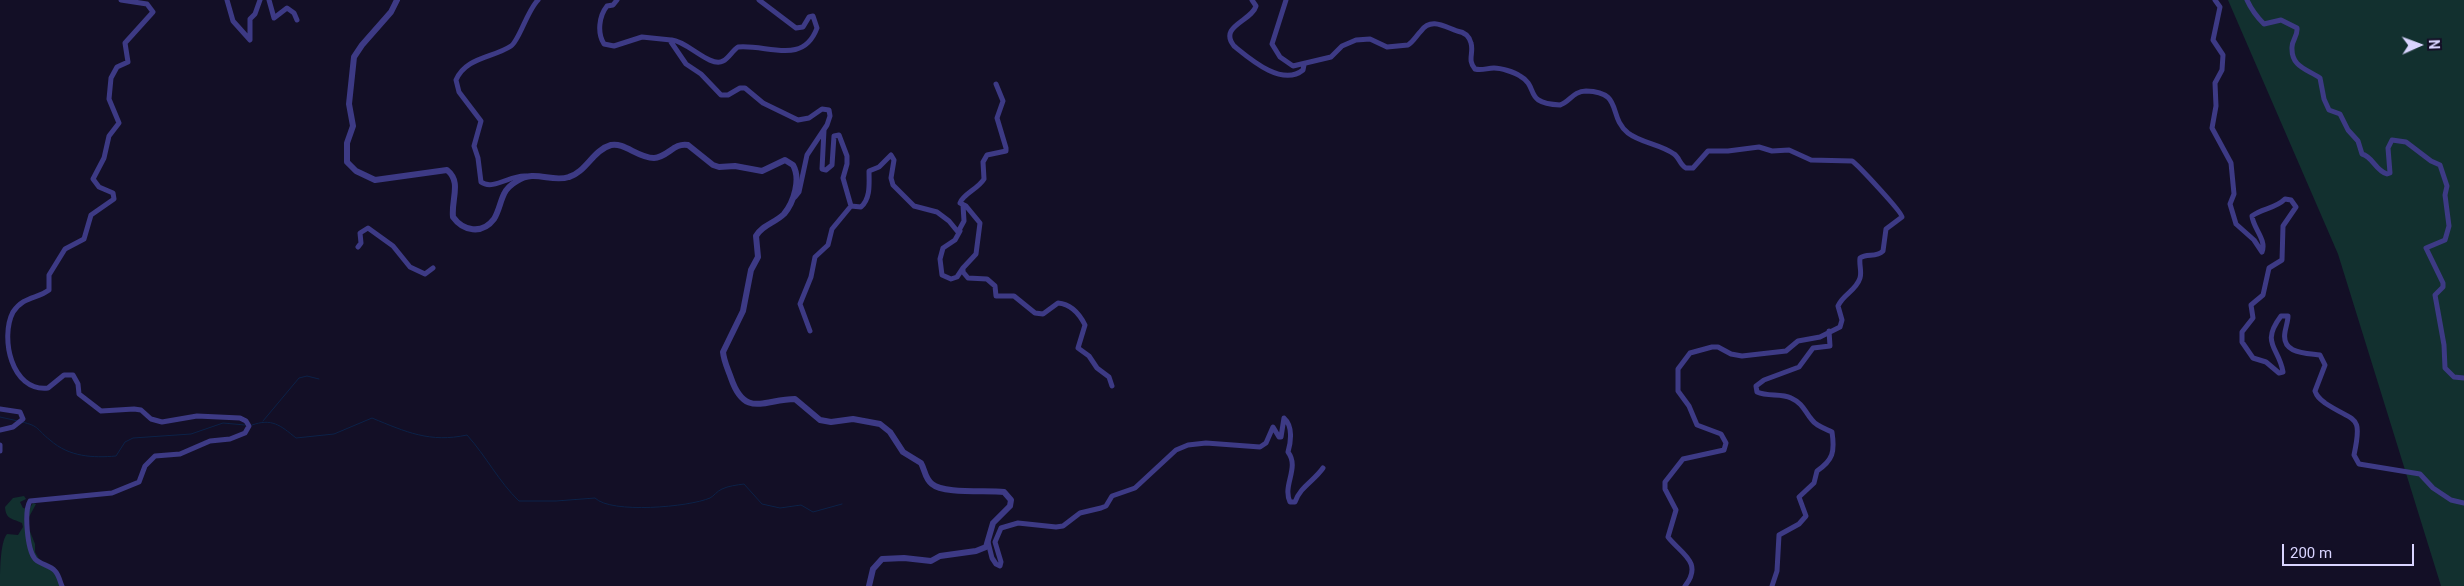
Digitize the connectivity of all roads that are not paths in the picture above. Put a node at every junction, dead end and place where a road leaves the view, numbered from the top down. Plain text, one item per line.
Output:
1 (122, 0) edge
2 (227, 0) edge
3 (260, 0) edge
4 (269, 0) edge
5 (397, 0) edge
6 (538, 0) edge
7 (617, 0) edge
8 (759, 0) edge
9 (1252, 0) edge
10 (1286, 0) edge
11 (2215, 0) edge
12 (2247, 0) edge
13 (297, 20) dead end
14 (671, 40) junction
15 (1304, 65) junction
16 (996, 84) dead end
17 (824, 130) junction
18 (526, 176) junction
19 (791, 201) junction
20 (963, 205) junction
21 (851, 206) junction
22 (960, 231) junction
23 (358, 247) dead end
24 (433, 268) dead end
25 (963, 268) junction
26 (810, 331) dead end
27 (1829, 331) junction
28 (2464, 378) edge
29 (1112, 386) dead end
30 (0, 409) edge
31 (0, 430) edge
32 (0, 444) edge
33 (0, 451) edge
34 (1323, 468) dead end
35 (2464, 503) edge
36 (988, 542) junction
37 (62, 586) edge
38 (868, 586) edge
39 (1685, 586) edge
40 (1772, 586) edge

1 - 37 street
2 - 3 street
4 - 13 street
5 - 18 street
6 - 18 street
7 - 14 street
8 - 14 street
9 - 15 street
10 - 15 street
11 - 35 street
12 - 28 street
14 - 17 street
15 - 27 street
16 - 20 street
17 - 19 street
17 - 21 street
18 - 19 street
19 - 36 street
20 - 22 street
20 - 25 street
21 - 22 street
21 - 26 street
22 - 25 street
23 - 24 street
25 - 29 street
27 - 39 street
27 - 40 street
30 - 31 street
32 - 33 street
34 - 36 street
36 - 38 street

